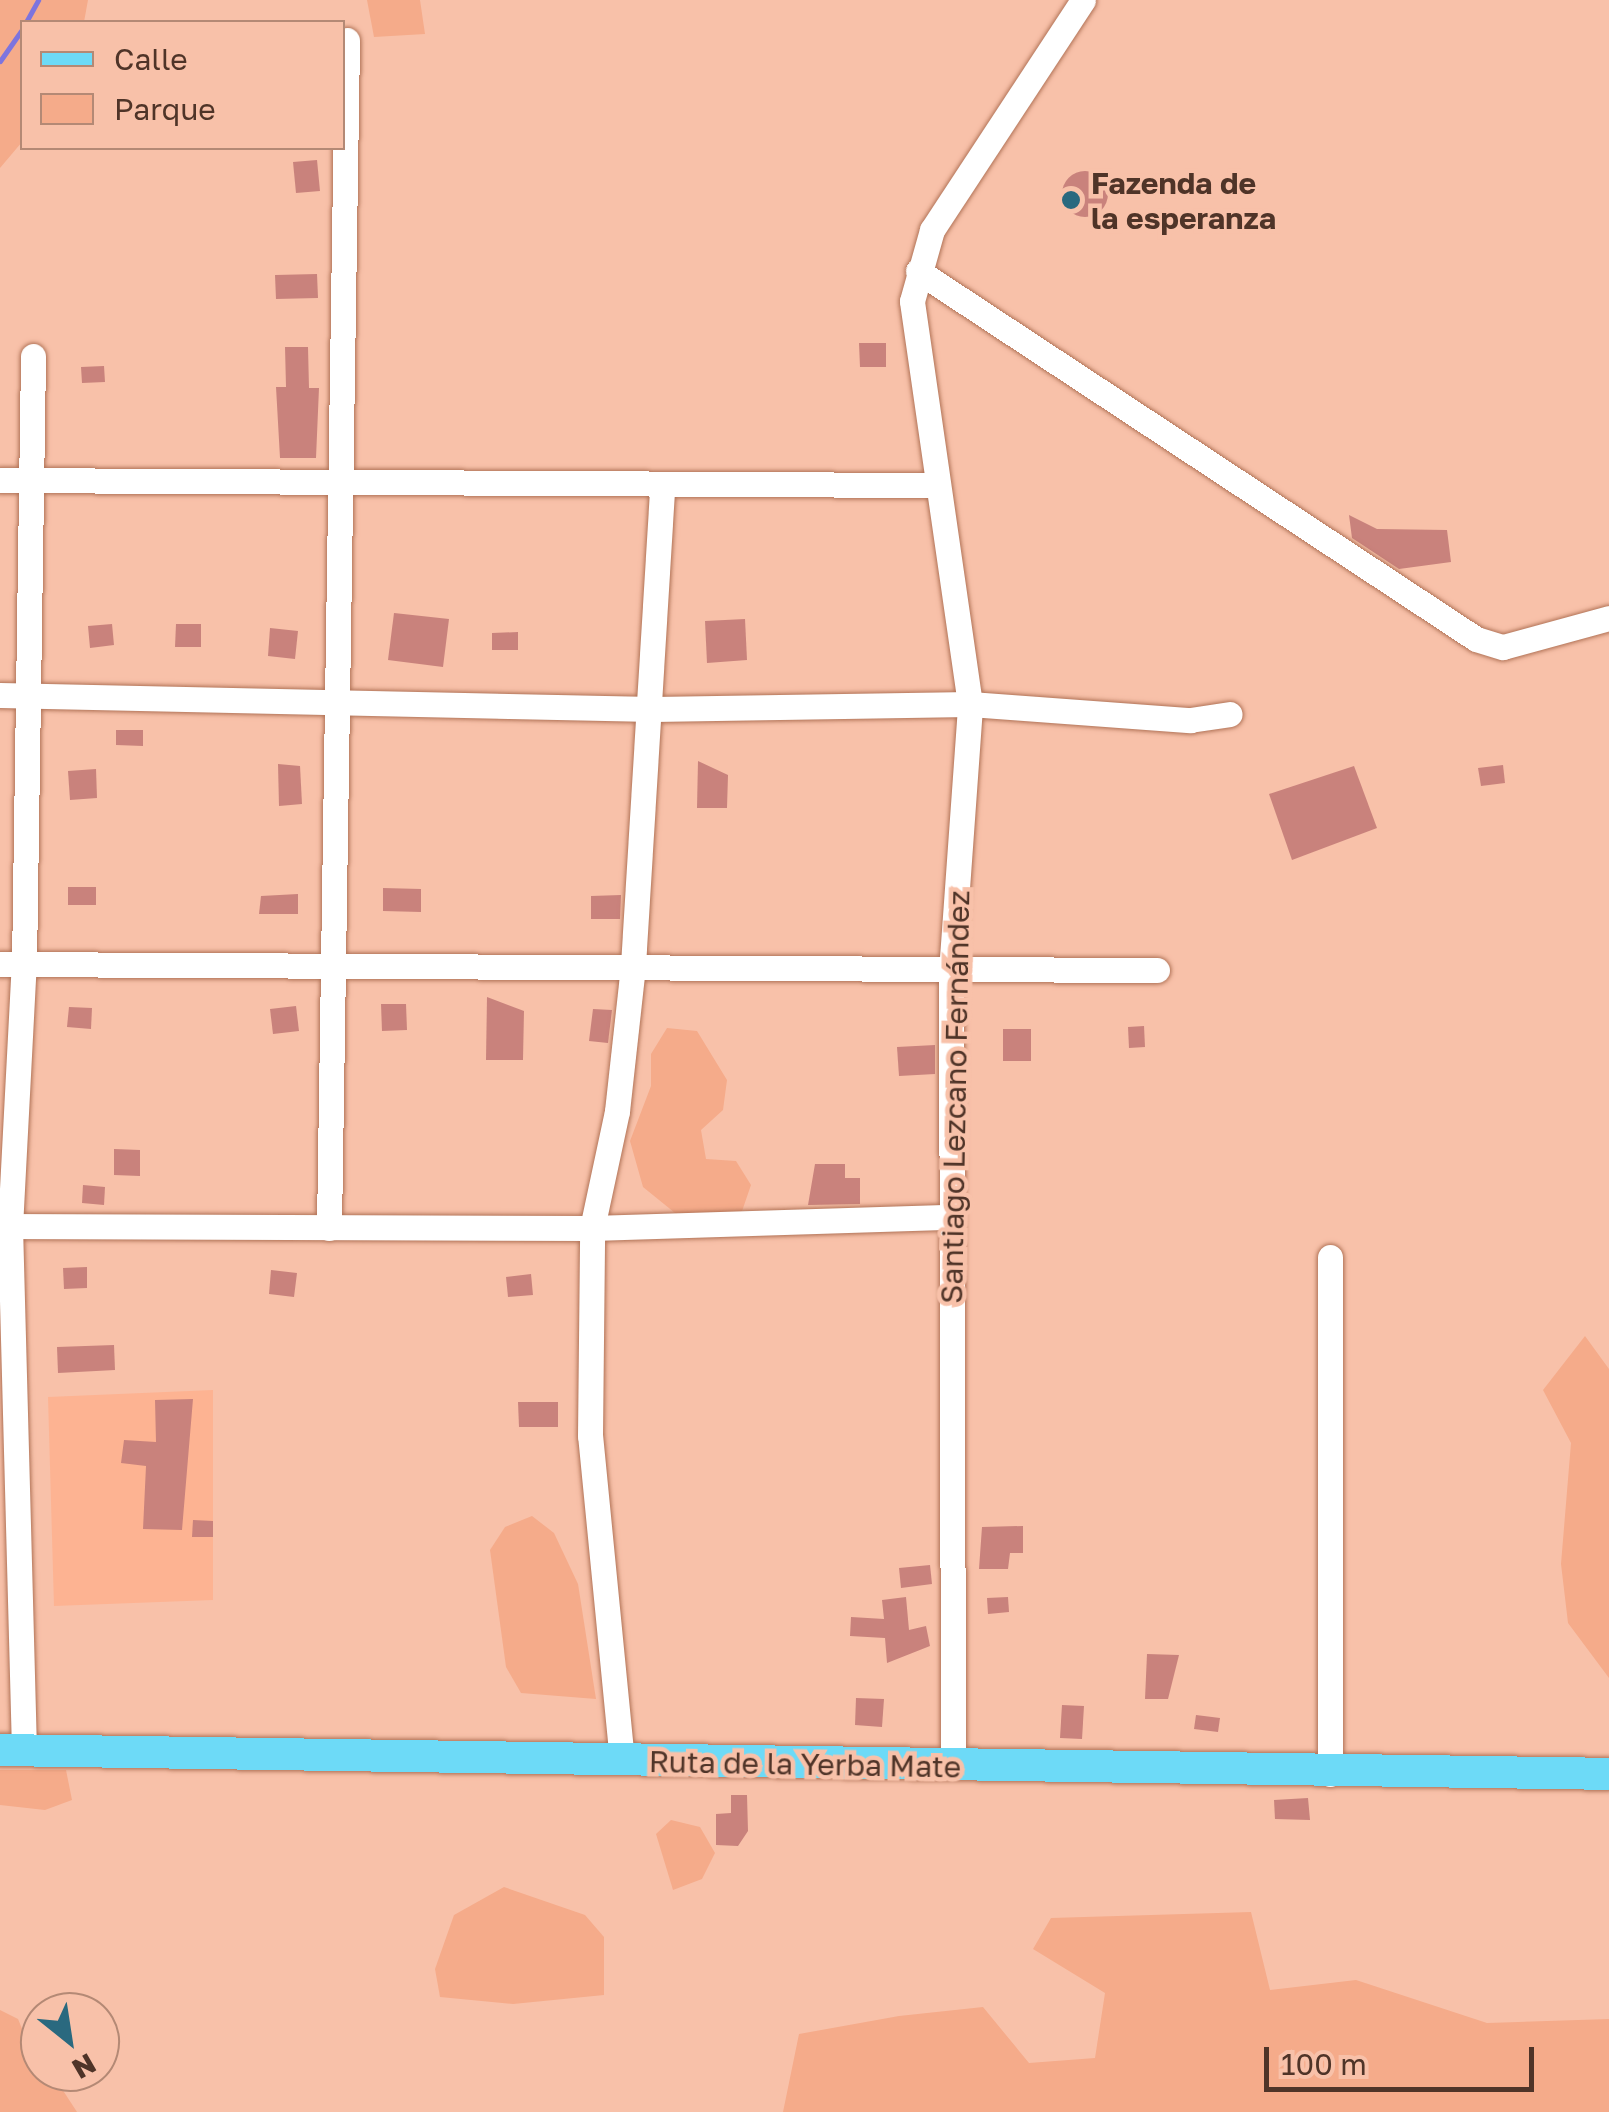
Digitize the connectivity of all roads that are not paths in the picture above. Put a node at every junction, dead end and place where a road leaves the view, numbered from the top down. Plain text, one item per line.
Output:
1 (1082, 0) edge
2 (347, 40) dead end
3 (918, 271) junction
4 (32, 356) dead end
5 (13, 481) edge
6 (934, 485) junction
7 (340, 486) junction
8 (662, 490) junction
9 (1609, 618) edge
10 (13, 695) edge
11 (337, 702) junction
12 (970, 704) junction
13 (654, 709) junction
14 (1230, 714) dead end
15 (334, 959) junction
16 (12, 964) edge
17 (632, 965) junction
18 (1158, 970) dead end
19 (951, 972) junction
20 (952, 1217) junction
21 (5, 1227) edge
22 (330, 1228) junction
23 (592, 1228) junction
24 (1330, 1257) dead end
25 (12, 1750) edge
26 (622, 1761) junction
27 (953, 1767) junction
28 (1330, 1774) junction
29 (1609, 1774) edge

1 - 3 street, Santiago Lezcano Fernández
2 - 7 street
3 - 6 street, Santiago Lezcano Fernández
3 - 9 street
4 - 5 street
5 - 7 street
5 - 10 street
6 - 8 street
6 - 12 street, Santiago Lezcano Fernández
7 - 8 street
7 - 11 street
8 - 13 street
10 - 11 street
10 - 16 street
11 - 13 street
11 - 15 street
12 - 13 street
12 - 14 street
12 - 19 street, Santiago Lezcano Fernández
13 - 17 street
15 - 16 street
15 - 17 street
15 - 22 street
16 - 21 street
17 - 19 street
17 - 23 street
18 - 19 street
19 - 20 street, Santiago Lezcano Fernández
20 - 23 street
20 - 27 street, Santiago Lezcano Fernández
21 - 22 street
21 - 25 street
22 - 23 street
23 - 26 street
24 - 28 street
25 - 26 main road, Ruta de la Yerba Mate
26 - 27 main road, Ruta de la Yerba Mate
27 - 28 main road, Ruta de la Yerba Mate
28 - 29 main road, Ruta de la Yerba Mate

